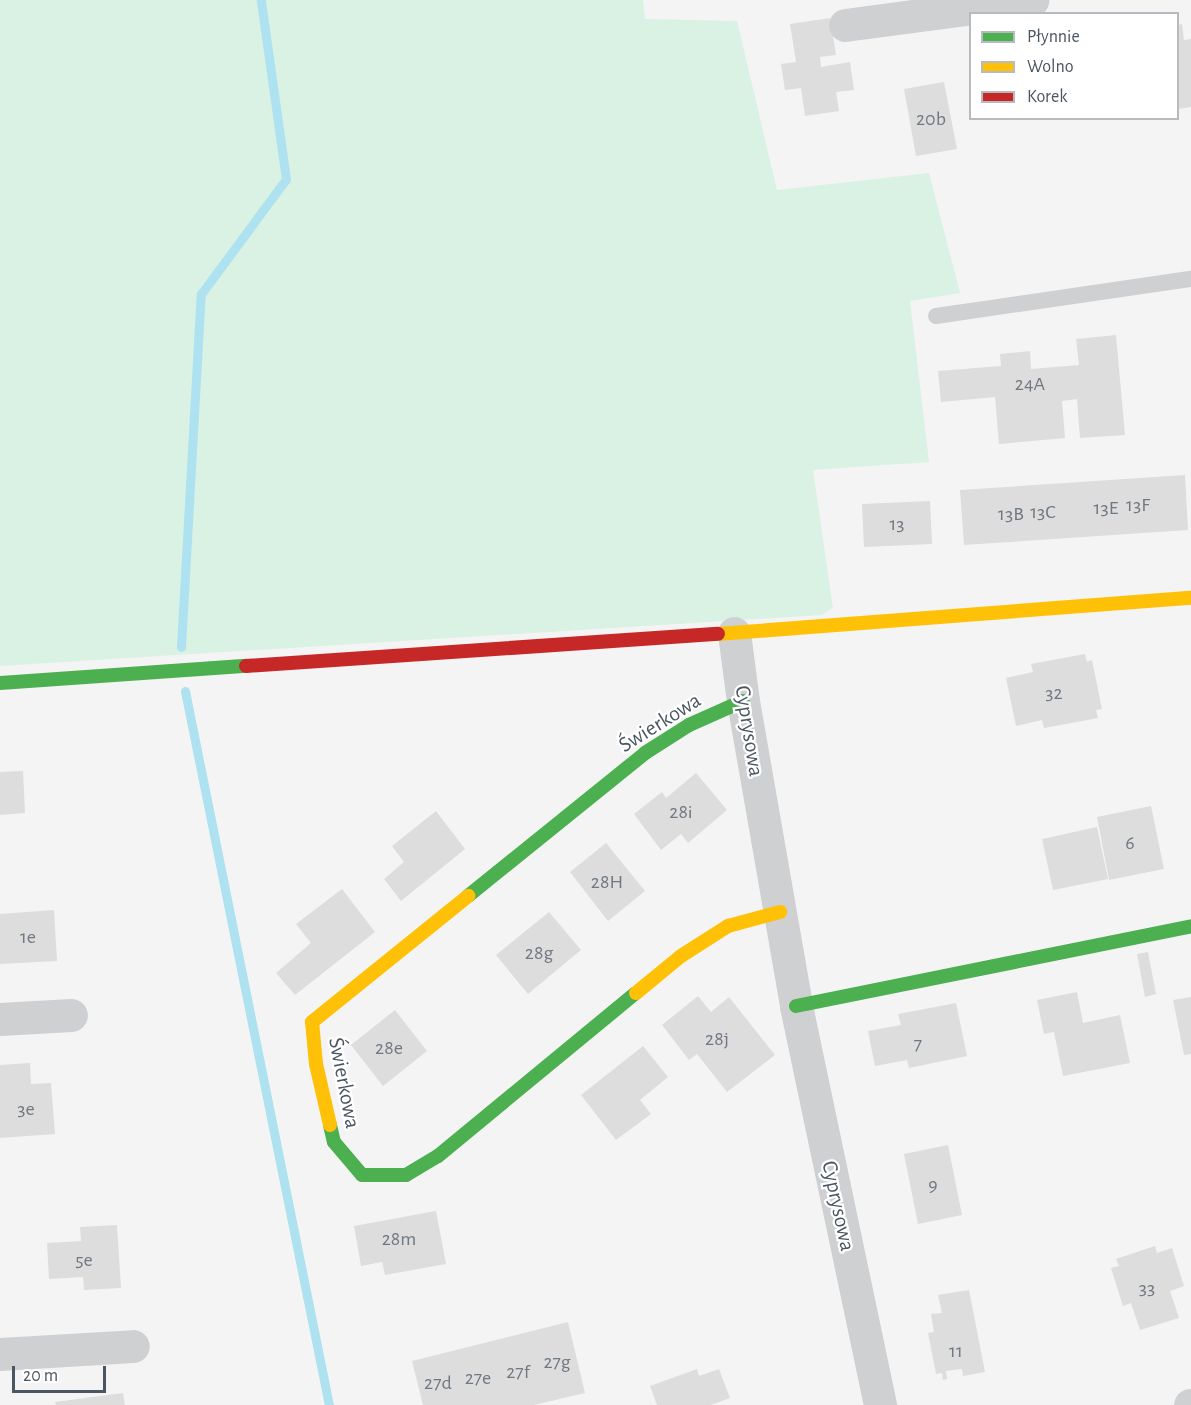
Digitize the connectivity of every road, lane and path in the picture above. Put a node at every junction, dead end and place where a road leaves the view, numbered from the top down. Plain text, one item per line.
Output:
1 (1032, 0) edge
2 (845, 25) dead end
3 (1191, 279) edge
4 (936, 316) dead end
5 (1191, 598) edge
6 (734, 633) junction
7 (0, 683) edge
8 (743, 701) junction
9 (780, 912) junction
10 (1191, 926) edge
11 (796, 1006) junction
12 (71, 1015) dead end
13 (0, 1019) edge
14 (133, 1346) dead end
15 (0, 1354) edge
16 (880, 1405) edge

1 - 2 street
3 - 4 lane
5 - 6 street
6 - 7 street
6 - 8 street, Cyprysowa
8 - 9 street, Cyprysowa
8 - 9 street, Świerkowa
9 - 11 street, Cyprysowa
10 - 11 street
11 - 16 street, Cyprysowa
12 - 13 street
14 - 15 street

